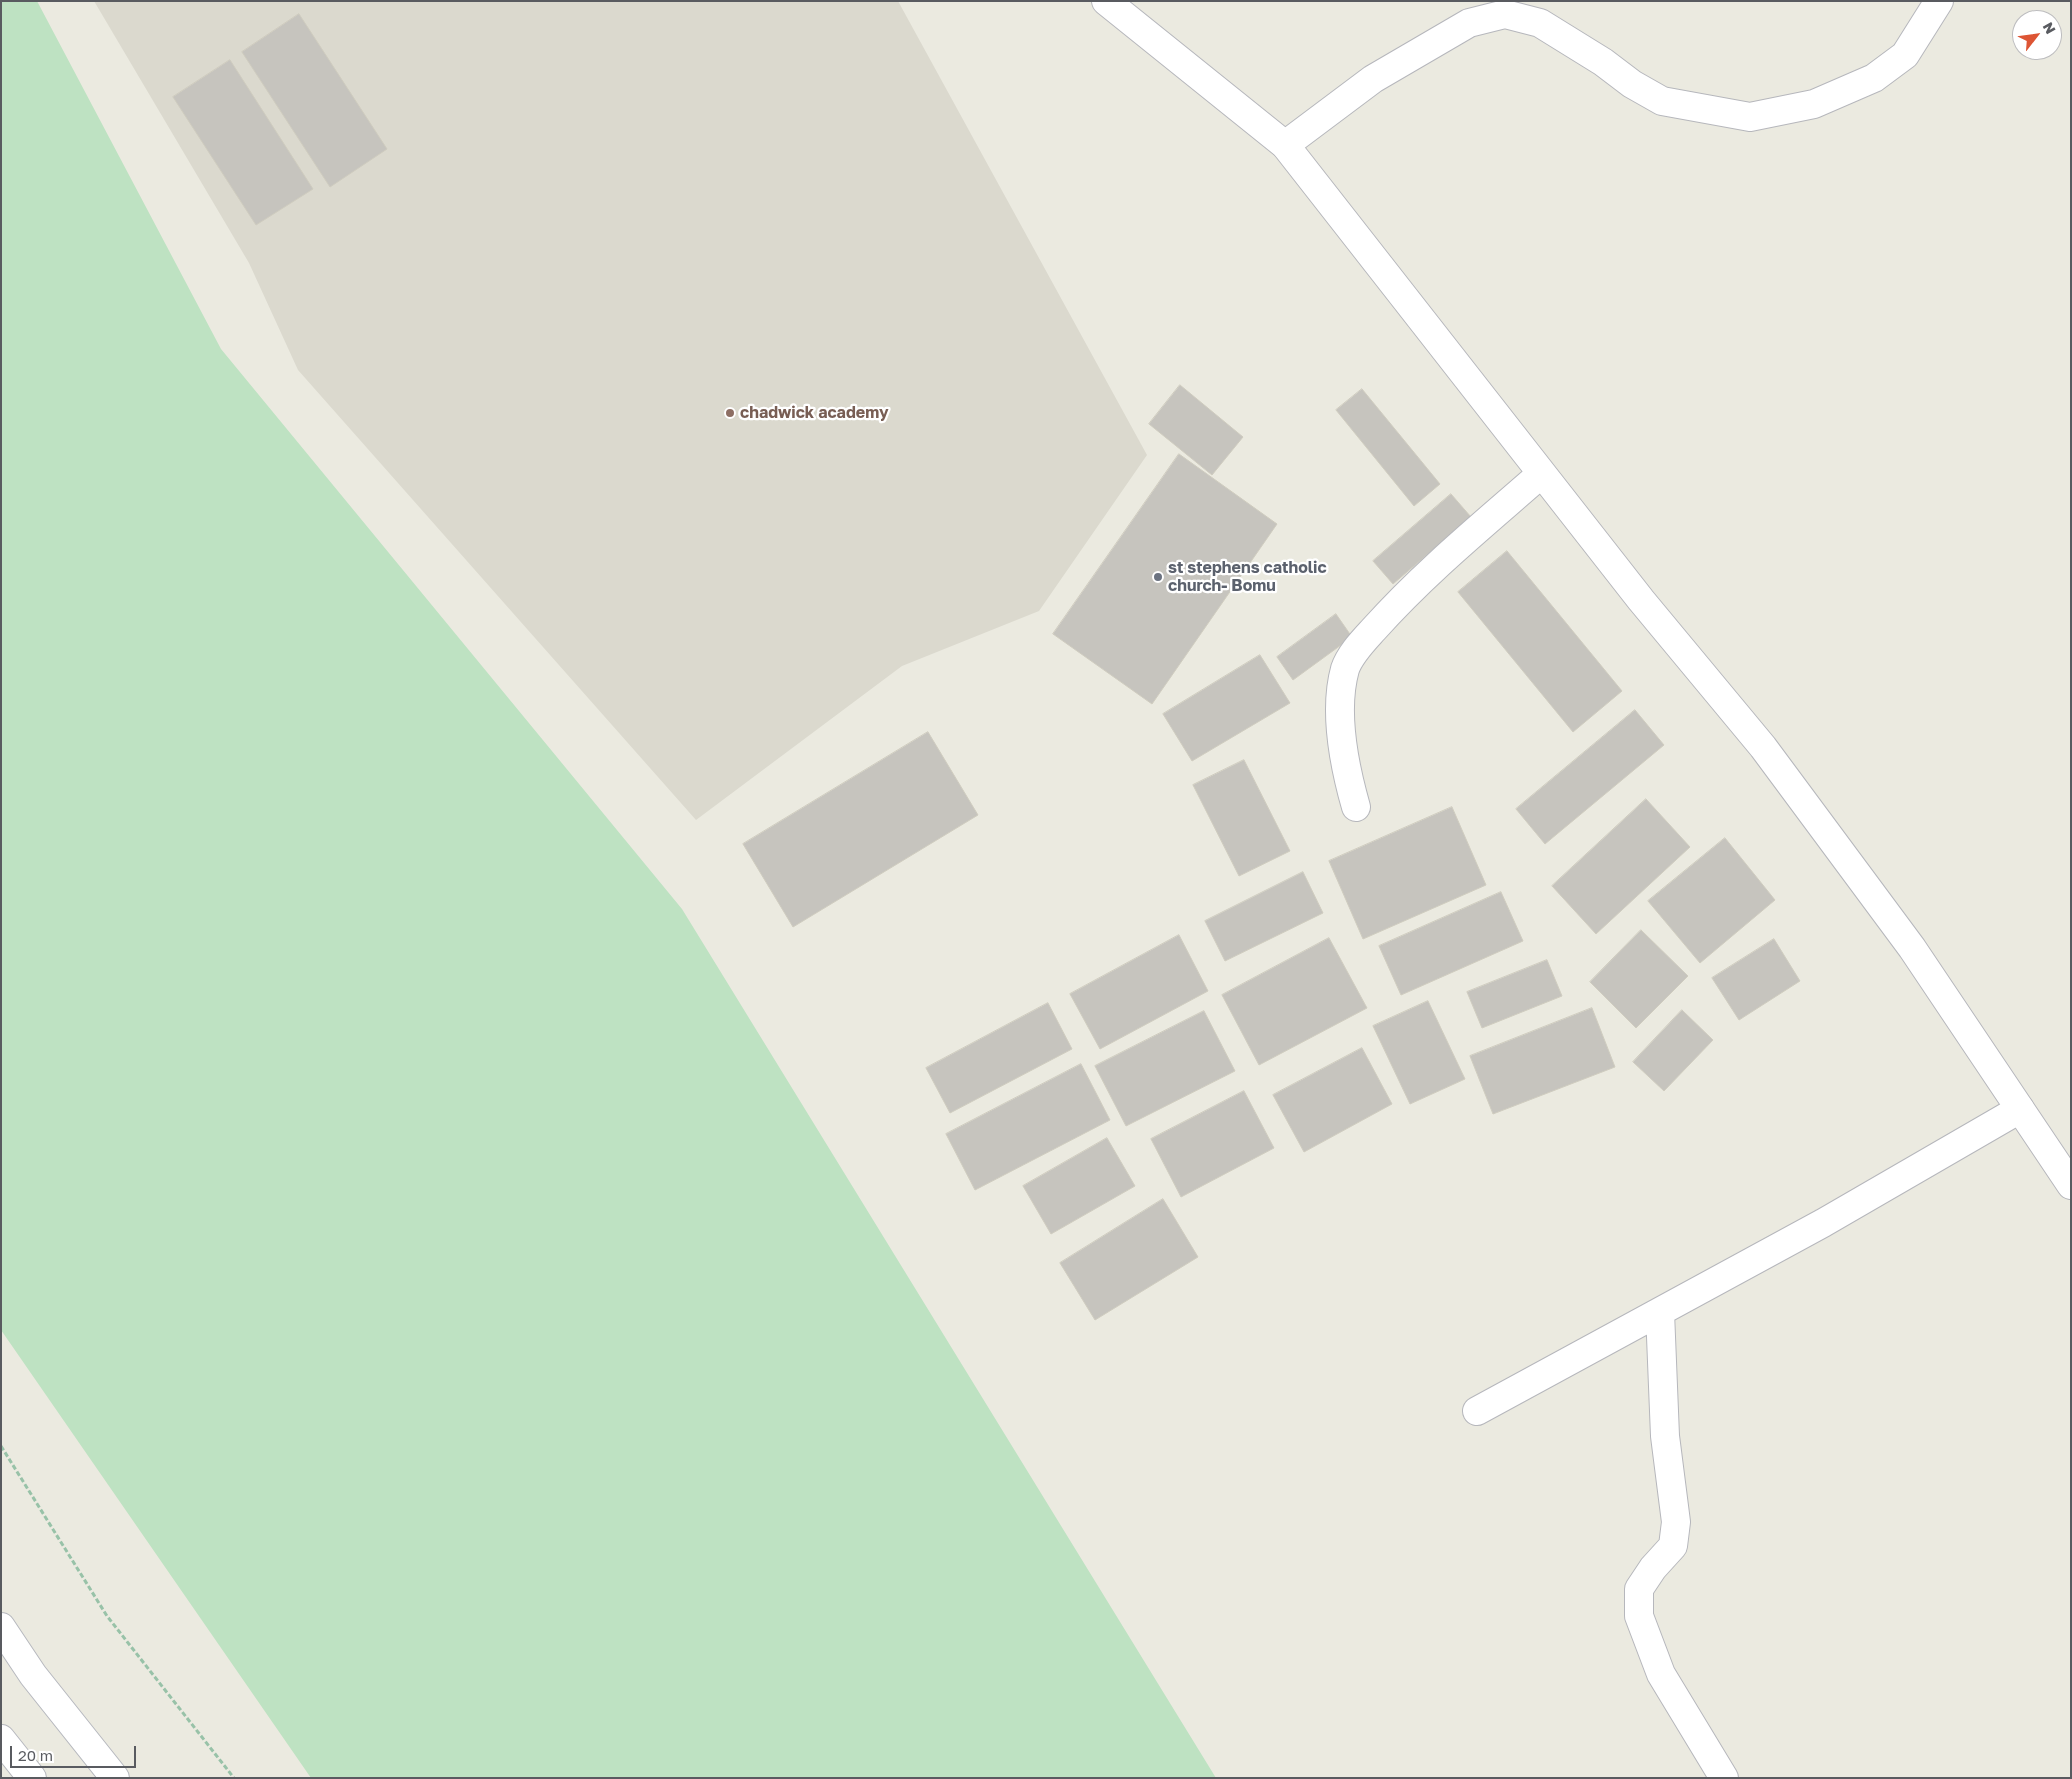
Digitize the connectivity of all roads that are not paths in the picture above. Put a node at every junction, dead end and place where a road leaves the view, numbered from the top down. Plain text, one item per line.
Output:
1 (1106, 1) edge
2 (1939, 1) edge
3 (1506, 8) edge
4 (1285, 145) junction
5 (1541, 474) junction
6 (1356, 807) dead end
7 (2020, 1109) junction
8 (2071, 1184) edge
9 (1660, 1312) junction
10 (1477, 1412) dead end
11 (1, 1627) edge
12 (1, 1739) edge
13 (32, 1778) edge
14 (115, 1778) edge
15 (1724, 1778) edge

1 - 4 street
2 - 3 street
3 - 4 street
4 - 5 street
5 - 6 street
5 - 7 street
7 - 8 street
7 - 9 street
9 - 10 street
9 - 15 street
11 - 14 street
12 - 13 street

